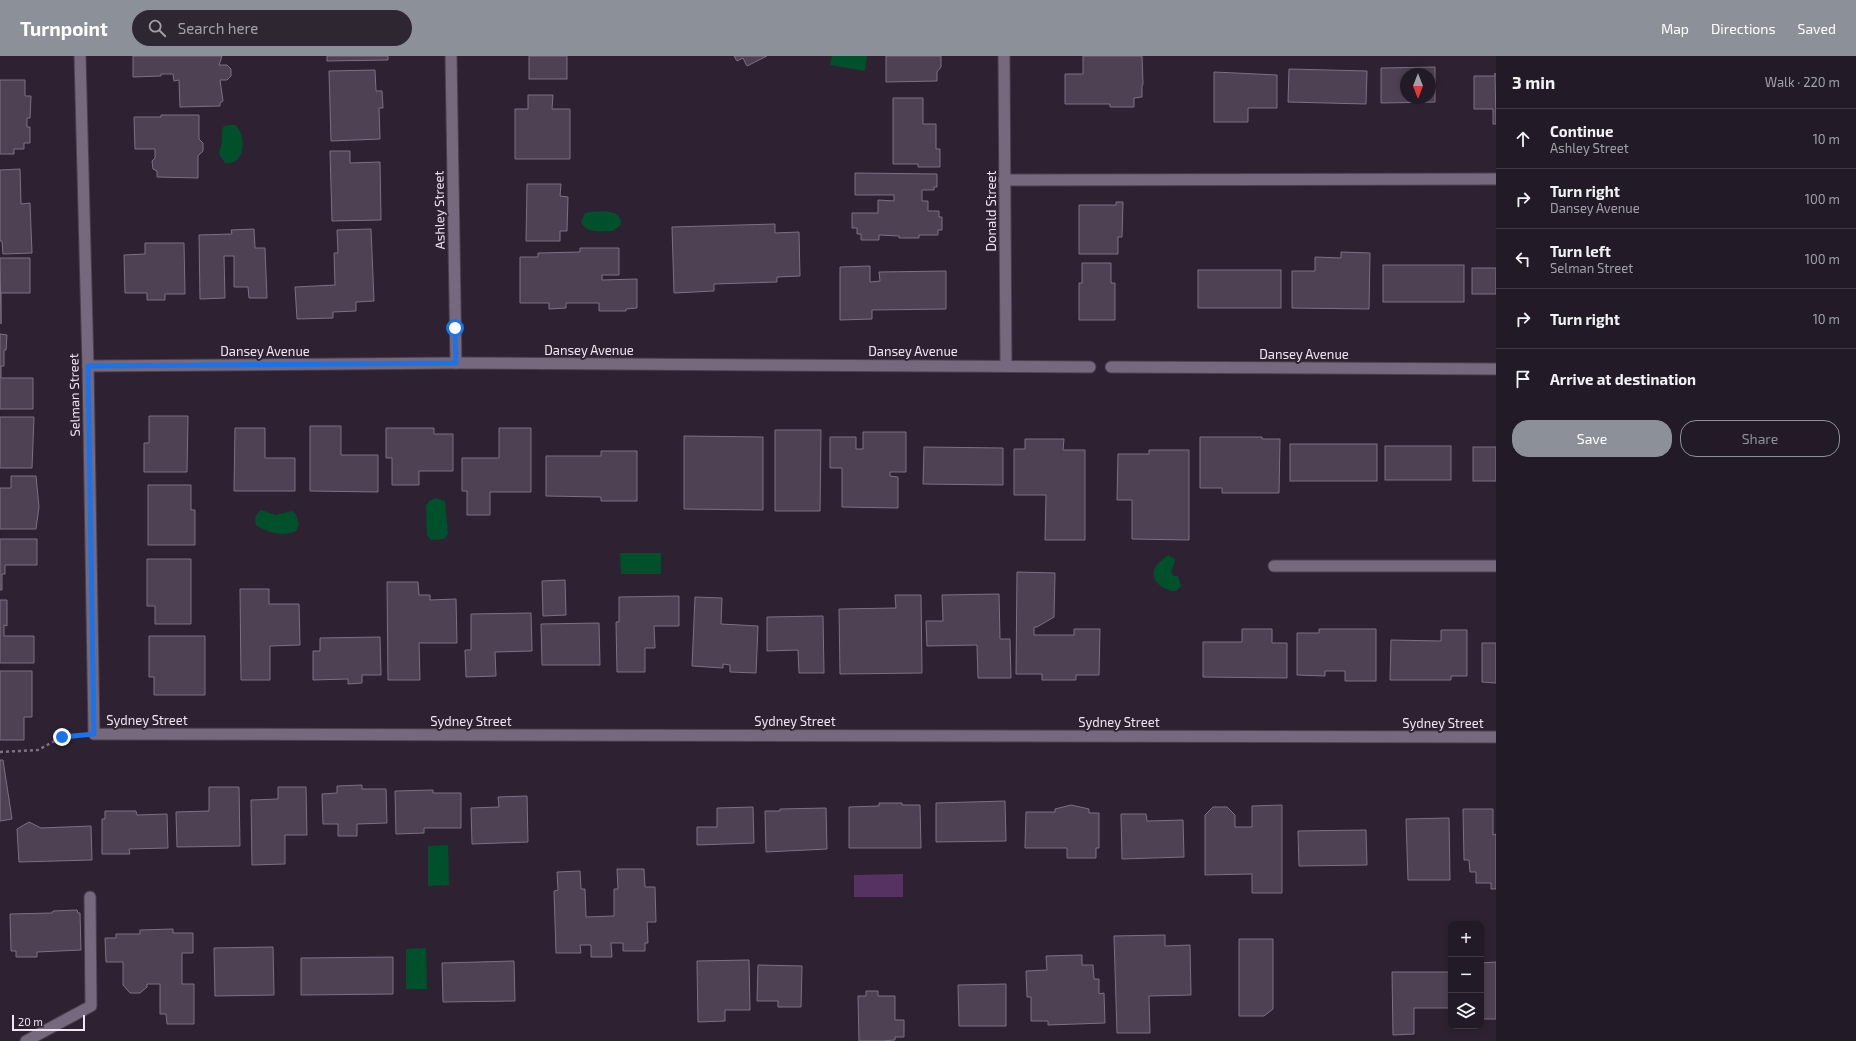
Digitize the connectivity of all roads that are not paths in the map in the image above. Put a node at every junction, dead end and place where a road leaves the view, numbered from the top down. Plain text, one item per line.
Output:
1 (80, 56) edge
2 (451, 56) edge
3 (1004, 56) edge
4 (1496, 179) edge
5 (1004, 180) junction
6 (456, 363) junction
7 (88, 366) junction
8 (1006, 366) junction
9 (1090, 367) dead end
10 (1111, 367) dead end
11 (1496, 369) edge
12 (1274, 566) dead end
13 (1496, 566) edge
14 (94, 734) joint
15 (1496, 737) edge
16 (90, 897) dead end
17 (26, 1041) edge

1 - 7 street, Selman Street
2 - 6 street, Ashley Street
3 - 5 street, Donald Street
4 - 5 street
5 - 8 street, Donald Street
6 - 7 street, Dansey Avenue
6 - 8 street, Dansey Avenue
7 - 14 street, Selman Street
8 - 9 street, Dansey Avenue
10 - 11 street, Dansey Avenue
12 - 13 street
14 - 15 street, Sydney Street
16 - 17 street

